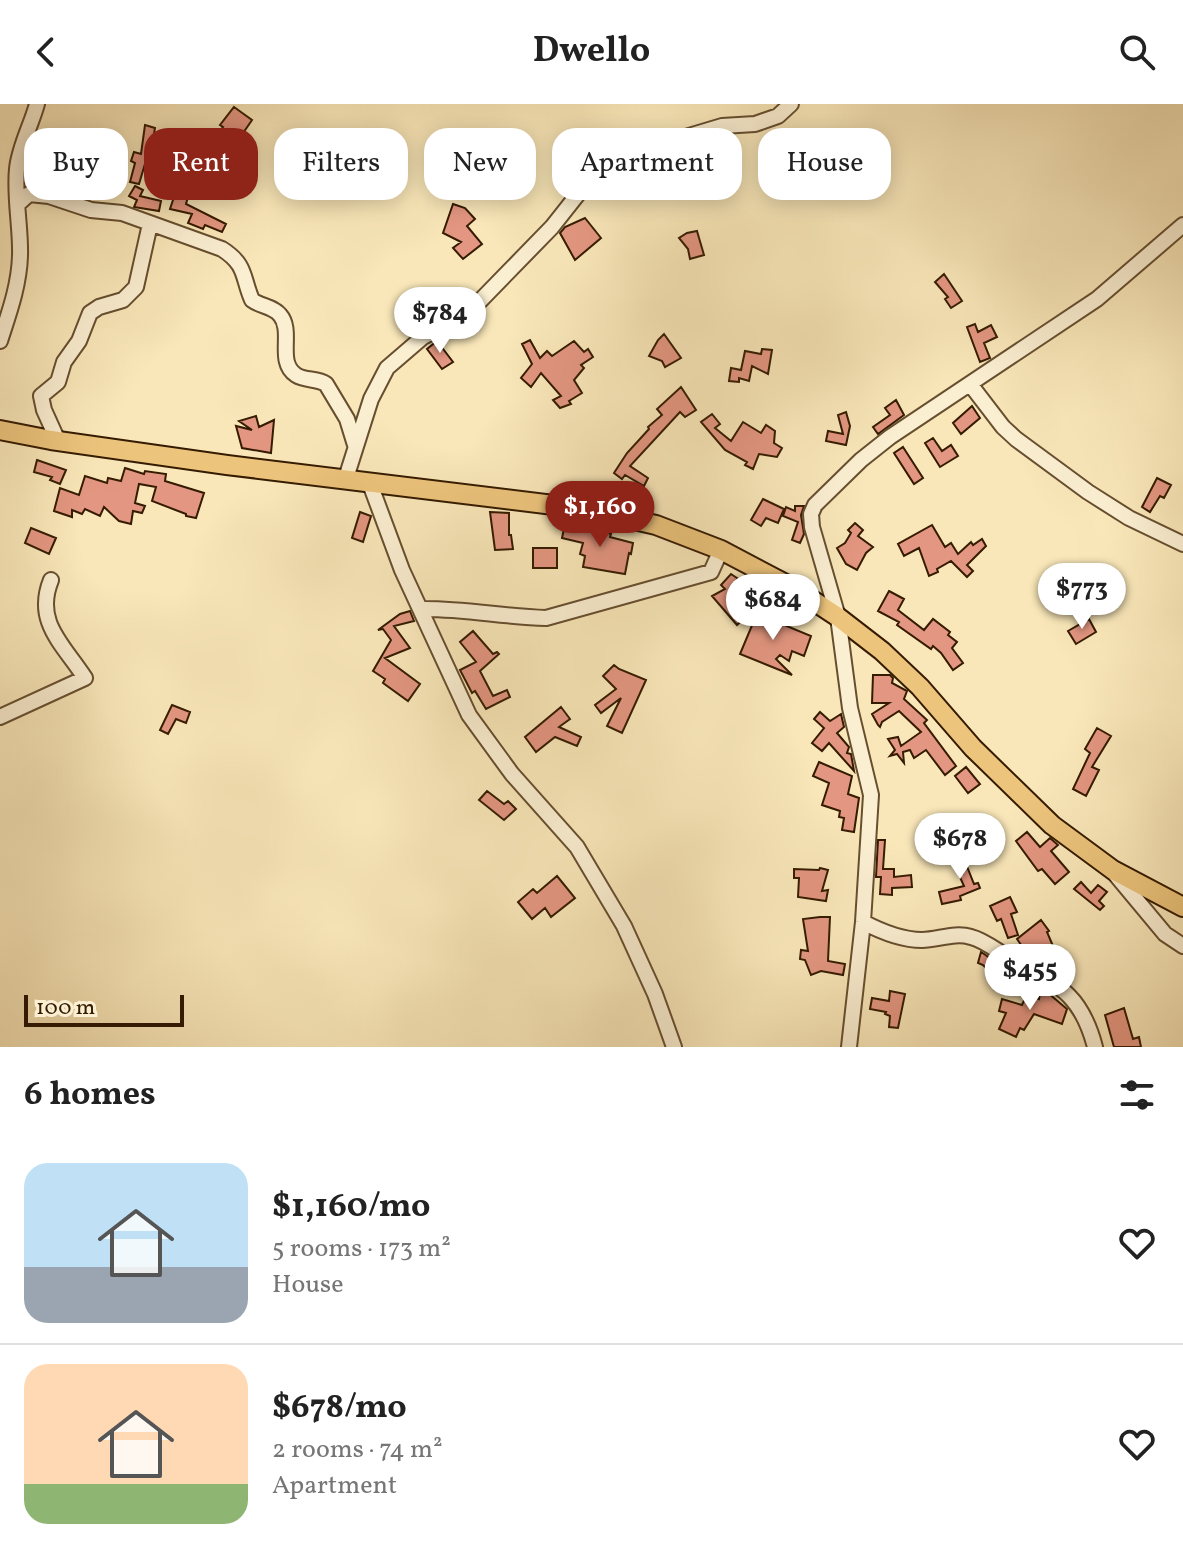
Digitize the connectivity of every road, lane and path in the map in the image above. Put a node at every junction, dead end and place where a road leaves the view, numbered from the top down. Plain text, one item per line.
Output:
1 (37, 104) edge
2 (791, 104) edge
3 (19, 203) junction
4 (150, 224) junction
5 (1183, 225) edge
6 (0, 341) edge
7 (970, 384) junction
8 (0, 430) edge
9 (58, 441) junction
10 (355, 445) junction
11 (346, 478) junction
12 (369, 481) junction
13 (1183, 544) edge
14 (721, 550) junction
15 (51, 580) dead end
16 (420, 609) junction
17 (838, 617) junction
18 (0, 717) edge
19 (1113, 870) junction
20 (1183, 907) edge
21 (863, 922) junction
22 (1183, 946) edge
23 (674, 1047) edge
24 (849, 1047) edge
25 (1095, 1047) edge

1 - 3 street
2 - 10 street
3 - 4 street
3 - 6 street
4 - 9 street
4 - 10 street
5 - 7 street
7 - 13 street
7 - 17 street
8 - 9 main road
9 - 11 main road
10 - 11 street
11 - 12 main road
12 - 14 main road
12 - 16 street
14 - 16 street
14 - 17 main road
15 - 18 street
16 - 23 street
17 - 19 main road
17 - 21 street
19 - 20 main road
19 - 22 street
21 - 24 street
21 - 25 street

